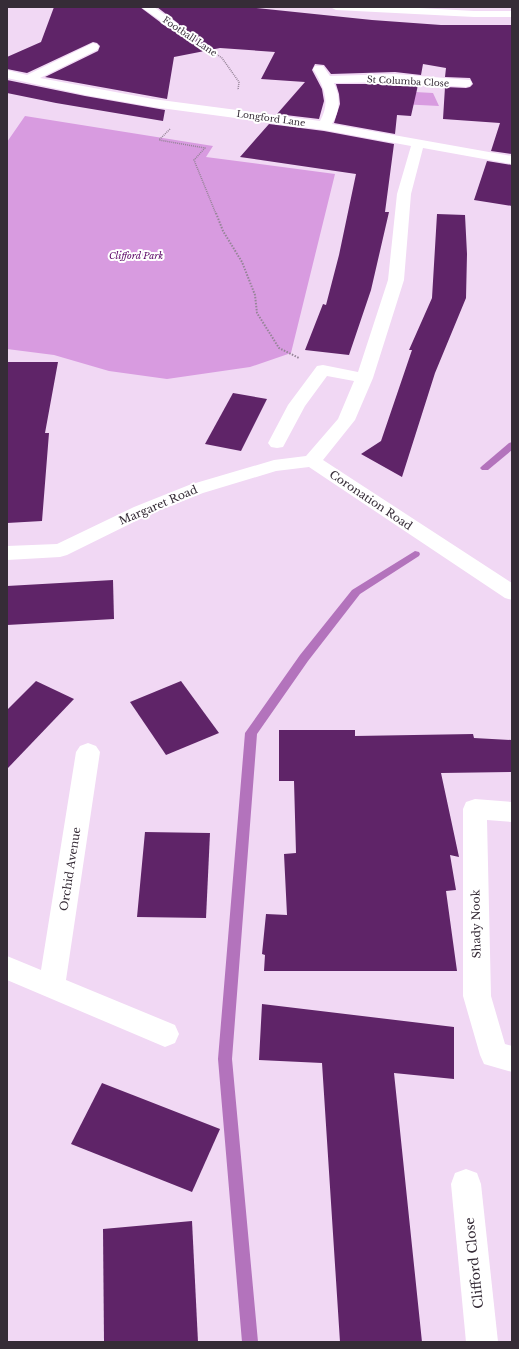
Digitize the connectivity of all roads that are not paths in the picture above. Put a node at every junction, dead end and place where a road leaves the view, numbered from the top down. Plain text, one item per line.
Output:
1 (147, 7) edge
2 (336, 7) edge
3 (473, 11) edge
4 (512, 14) edge
5 (172, 24) road end
6 (93, 47) dead end
7 (319, 69) dead end
8 (7, 74) edge
9 (30, 78) junction
10 (326, 80) junction
11 (463, 98) dead end
12 (324, 126) junction
13 (418, 144) junction
14 (512, 160) edge
15 (364, 378) junction
16 (277, 443) dead end
17 (312, 461) junction
18 (7, 554) edge
19 (512, 593) edge
20 (88, 752) dead end
21 (512, 812) edge
22 (7, 968) edge
23 (52, 986) junction
24 (164, 1034) dead end
25 (512, 1059) edge
26 (466, 1184) dead end
27 (482, 1342) edge

1 - 5 street, Football Lane
2 - 3 street
3 - 4 street
6 - 9 street
7 - 10 street
8 - 9 street, Longford Lane
9 - 12 street, Longford Lane
10 - 11 street, St Columba Close
10 - 12 street
12 - 13 street, Longford Lane
13 - 14 street, Longford Lane
13 - 15 street
15 - 16 street
15 - 17 street
17 - 18 street, Margaret Road
17 - 19 street, Coronation Road
20 - 23 street, Orchid Avenue
21 - 25 street, Shady Nook
22 - 23 street
23 - 24 street
26 - 27 street, Clifford Close

